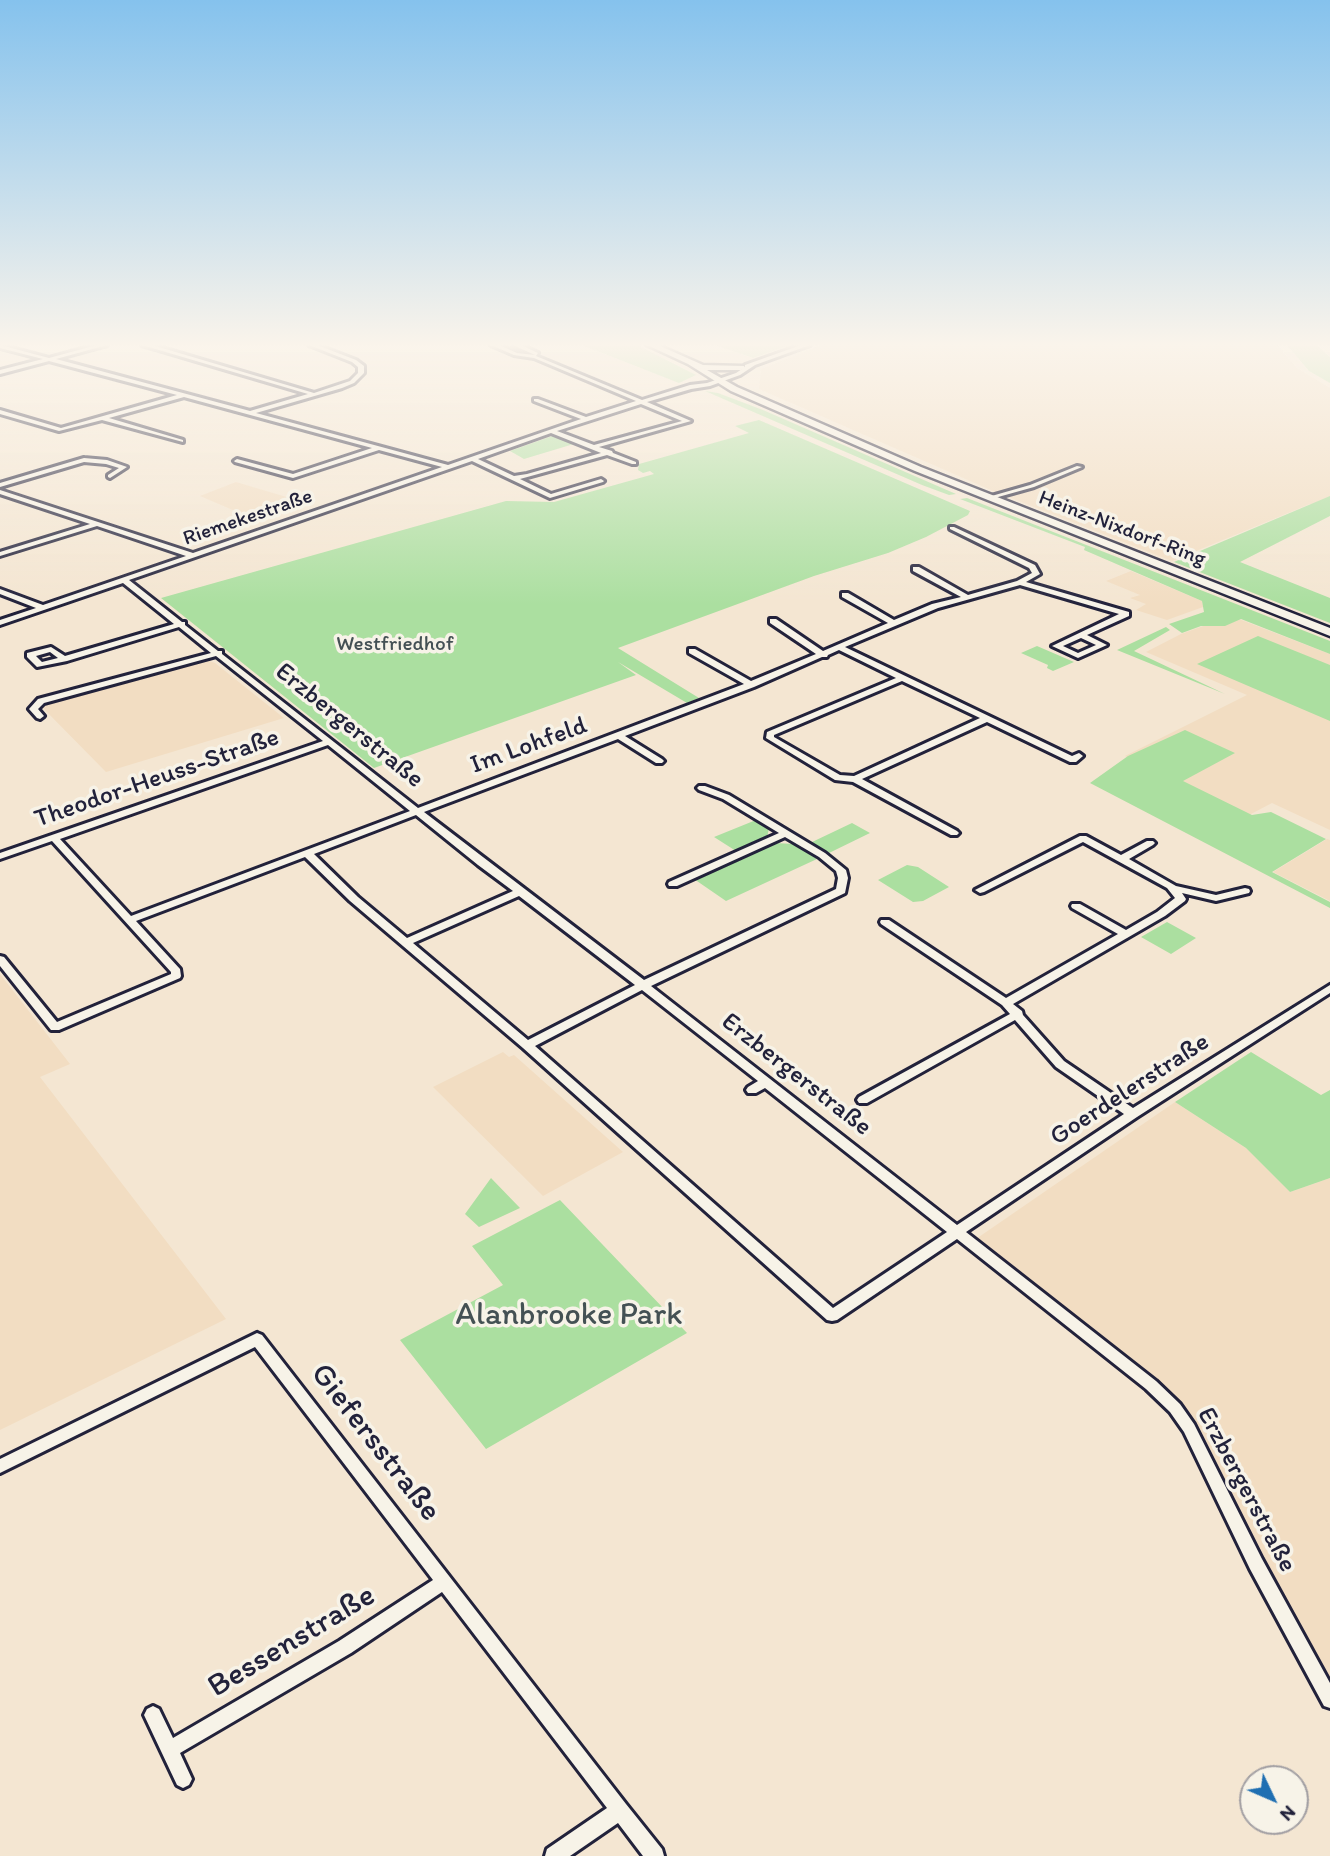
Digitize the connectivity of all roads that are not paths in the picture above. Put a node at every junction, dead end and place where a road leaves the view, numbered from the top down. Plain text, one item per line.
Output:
1 (148, 432) edge
2 (321, 432) edge
3 (550, 432) edge
4 (554, 432) edge
5 (649, 432) edge
6 (831, 432) edge
7 (181, 441) dead end
8 (596, 446) junction
9 (379, 447) junction
10 (610, 452) junction
11 (474, 458) junction
12 (237, 461) dead end
13 (634, 463) dead end
14 (450, 467) junction
15 (1079, 467) dead end
16 (110, 476) dead end
17 (513, 478) junction
18 (601, 481) dead end
19 (0, 485) edge
20 (1032, 485) junction
21 (0, 492) edge
22 (1020, 494) junction
23 (991, 497) junction
24 (1028, 513) junction
25 (97, 524) junction
26 (952, 528) dead end
27 (0, 554) edge
28 (193, 556) junction
29 (916, 569) dead end
30 (124, 580) junction
31 (1020, 583) junction
32 (0, 591) edge
33 (845, 595) dead end
34 (965, 596) junction
35 (43, 608) junction
36 (773, 621) dead end
37 (0, 622) edge
38 (182, 624) junction
39 (895, 624) junction
40 (1330, 632) edge
41 (1081, 635) junction
42 (841, 648) junction
43 (692, 651) dead end
44 (219, 653) junction
45 (824, 655) junction
46 (64, 659) dead end
47 (902, 678) junction
48 (751, 685) junction
49 (40, 716) dead end
50 (985, 719) junction
51 (618, 735) junction
52 (329, 742) junction
53 (1079, 756) dead end
54 (659, 761) dead end
55 (855, 779) junction
56 (702, 788) dead end
57 (416, 811) junction
58 (954, 832) dead end
59 (784, 834) junction
60 (53, 837) junction
61 (1150, 843) dead end
62 (308, 854) junction
63 (0, 856) edge
64 (1121, 859) junction
65 (673, 884) dead end
66 (1176, 889) junction
67 (980, 890) dead end
68 (1245, 891) dead end
69 (520, 892) junction
70 (1076, 906) dead end
71 (130, 920) junction
72 (885, 922) dead end
73 (1126, 934) junction
74 (406, 942) junction
75 (0, 959) edge
76 (643, 985) junction
77 (1330, 988) edge
78 (1006, 1003) junction
79 (1018, 1014) junction
80 (527, 1045) junction
81 (766, 1082) junction
82 (752, 1090) dead end
83 (863, 1100) dead end
84 (1133, 1114) junction
85 (957, 1232) junction
86 (0, 1466) edge
87 (443, 1582) junction
88 (1330, 1700) edge
89 (153, 1715) dead end
90 (169, 1750) junction
91 (183, 1779) dead end
92 (620, 1810) junction
93 (554, 1856) edge
94 (655, 1856) edge

1 - 7 street
2 - 9 street
3 - 11 street, Riemekestraße
4 - 8 street
5 - 8 street
6 - 23 main road, Heinz-Nixdorf-Ring
8 - 10 street
9 - 12 street
9 - 14 street
10 - 13 street
10 - 17 street
11 - 14 street, Riemekestraße
11 - 17 street
14 - 28 street, Riemekestraße
15 - 20 street
16 - 19 street
17 - 18 street
20 - 22 street
20 - 23 street
21 - 25 street
22 - 23 street
22 - 24 main road
23 - 24 main road, Heinz-Nixdorf-Ring
24 - 40 main road, Heinz-Nixdorf-Ring
25 - 27 street
25 - 28 street
26 - 31 street
28 - 30 street, Riemekestraße
29 - 34 street
30 - 35 street, Riemekestraße
30 - 38 street, Erzbergerstraße
31 - 34 street, Im Lohfeld
31 - 41 street
32 - 35 street
33 - 39 street
34 - 39 street, Im Lohfeld
35 - 37 street, Riemekestraße
36 - 45 street
38 - 44 street, Erzbergerstraße
38 - 46 street
39 - 42 street, Im Lohfeld
41 - 41 street
42 - 45 street, Im Lohfeld
42 - 47 street
43 - 48 street
44 - 49 street
44 - 52 street, Erzbergerstraße
45 - 48 street, Im Lohfeld
47 - 50 street
47 - 55 street
48 - 51 street, Im Lohfeld
50 - 53 street
50 - 55 street
51 - 54 street, Im Lohfeld
51 - 57 street, Im Lohfeld
52 - 57 street, Erzbergerstraße
52 - 60 street, Theodor-Heuss-Straße
55 - 58 street
56 - 59 street
57 - 62 street, Im Lohfeld
57 - 69 street, Erzbergerstraße
59 - 65 street
59 - 76 street
60 - 63 street, Theodor-Heuss-Straße
60 - 71 street
61 - 64 street
62 - 71 street, Im Lohfeld
62 - 74 street
64 - 66 street
64 - 67 street
66 - 68 street
66 - 73 street
69 - 74 street
69 - 76 street, Erzbergerstraße
70 - 73 street
71 - 75 street
72 - 78 street
73 - 78 street
74 - 80 street
76 - 80 street
76 - 81 street, Erzbergerstraße
77 - 84 street, Goerdelerstraße
78 - 79 street
79 - 83 street
79 - 84 street
80 - 85 street, Goerdelerstraße
81 - 82 street
81 - 85 street, Erzbergerstraße
84 - 85 street, Goerdelerstraße
85 - 88 street, Erzbergerstraße
86 - 87 street, Giefersstraße
87 - 90 street, Bessenstraße
87 - 92 street, Giefersstraße
89 - 90 street
90 - 91 street
92 - 93 street
92 - 94 street, Giefersstraße

